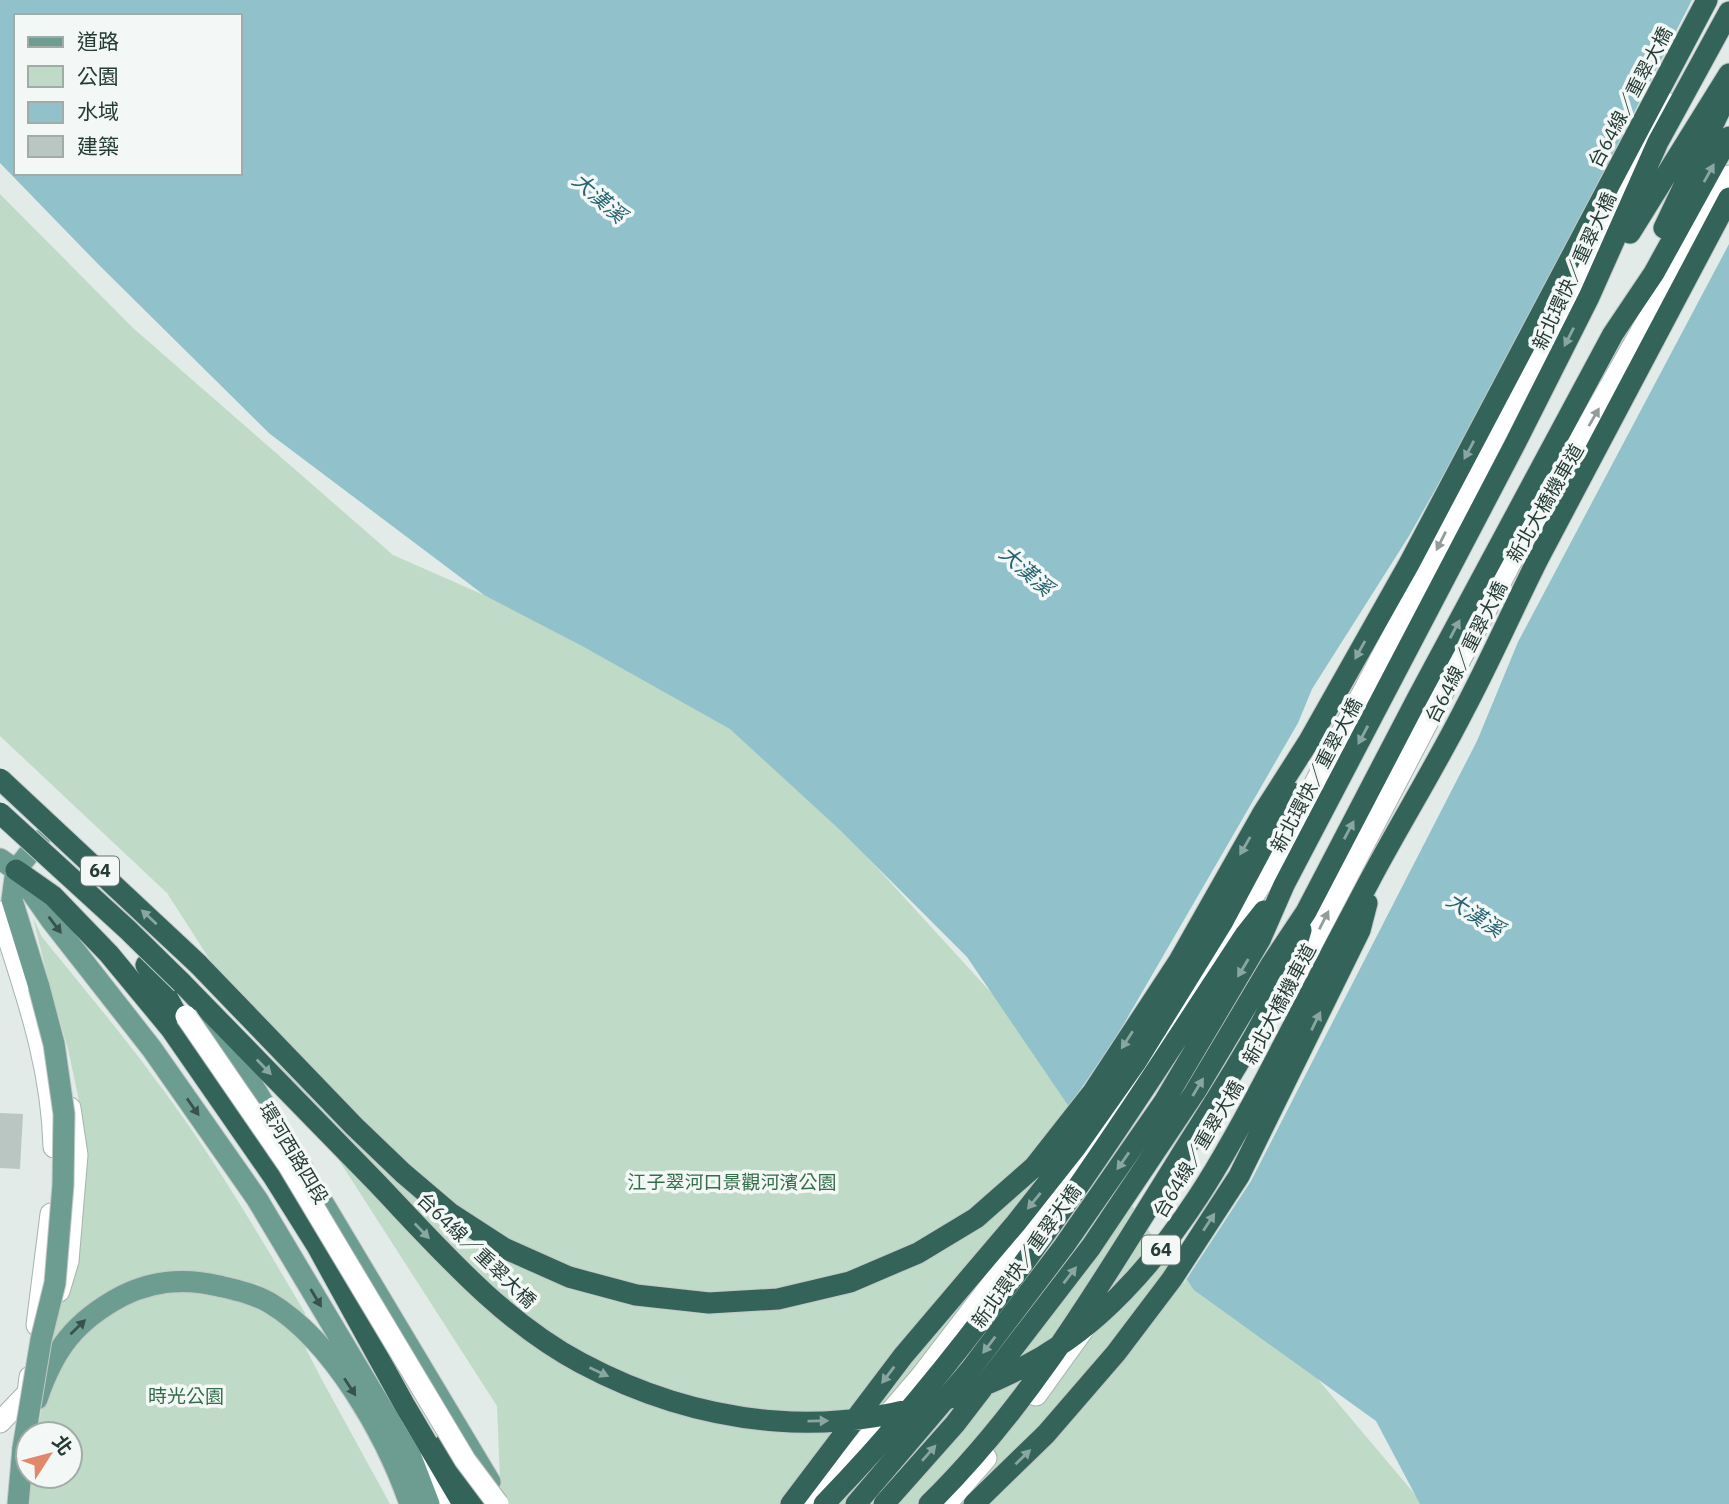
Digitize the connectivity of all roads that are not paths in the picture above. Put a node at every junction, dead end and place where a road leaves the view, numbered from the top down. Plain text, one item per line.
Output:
1 (1707, 0) edge
2 (1717, 0) edge
3 (1729, 12) edge
4 (1729, 74) edge
5 (1729, 90) edge
6 (1729, 137) edge
7 (1729, 176) edge
8 (1729, 198) edge
9 (1589, 297) junction
10 (1613, 334) junction
11 (1309, 741) junction
12 (0, 778) edge
13 (0, 802) edge
14 (0, 813) edge
15 (39, 841) junction
16 (8, 865) edge
17 (1373, 873) junction
18 (1284, 885) junction
19 (0, 910) edge
20 (1306, 912) junction
21 (146, 965) junction
22 (167, 995) junction
23 (174, 1025) junction
24 (28, 1393) junction
25 (27, 1420) edge
26 (32, 1420) edge
27 (0, 1422) edge
28 (16, 1504) edge
29 (410, 1504) edge
30 (429, 1504) edge
31 (451, 1504) edge
32 (463, 1504) edge
33 (484, 1504) edge
34 (498, 1504) edge
35 (791, 1504) edge
36 (808, 1504) edge
37 (824, 1504) edge
38 (856, 1504) edge
39 (884, 1504) edge
40 (929, 1504) edge
41 (946, 1504) edge
42 (974, 1504) edge

1 -> 11 highway, 台64線／重翠大橋 / 64
2 -> 36 street
3 - 9 highway, 新北環快／重翠大橋
4 - 9 highway
5 - 10 highway
10 -> 6 highway
41 -> 7 street, 新北大橋機車道
8 - 17 highway, 台64線／重翠大橋 / 64
9 -> 18 highway, 新北環快／重翠大橋
20 -> 10 highway
11 -> 12 highway, 台64線／重翠大橋 / 64, bridge
11 -> 35 highway
12 - 15 main road, 環河西路四段
13 - 15 main road, 環河西路四段
14 - 22 highway, 64, bridge
15 - 16 main road
15 - 21 main road, 環河西路四段
16 - 19 street
16 - 22 highway
16 - 24 street
16 - 25 main road, bridge
16 -> 30 main road
22 -> 17 highway, 台64線／重翠大橋 / 64
42 -> 17 highway
18 - 37 highway
18 -> 38 highway, 新北環快／重翠大橋
19 - 24 street
39 -> 20 highway
20 - 40 highway
21 - 22 highway
21 - 34 main road, 環河西路四段
22 - 23 street
22 - 23 street
23 - 31 street
23 - 32 highway
23 - 33 highway
23 - 34 street, bridge
24 - 27 street
24 - 28 street
26 -> 29 main road, bridge

